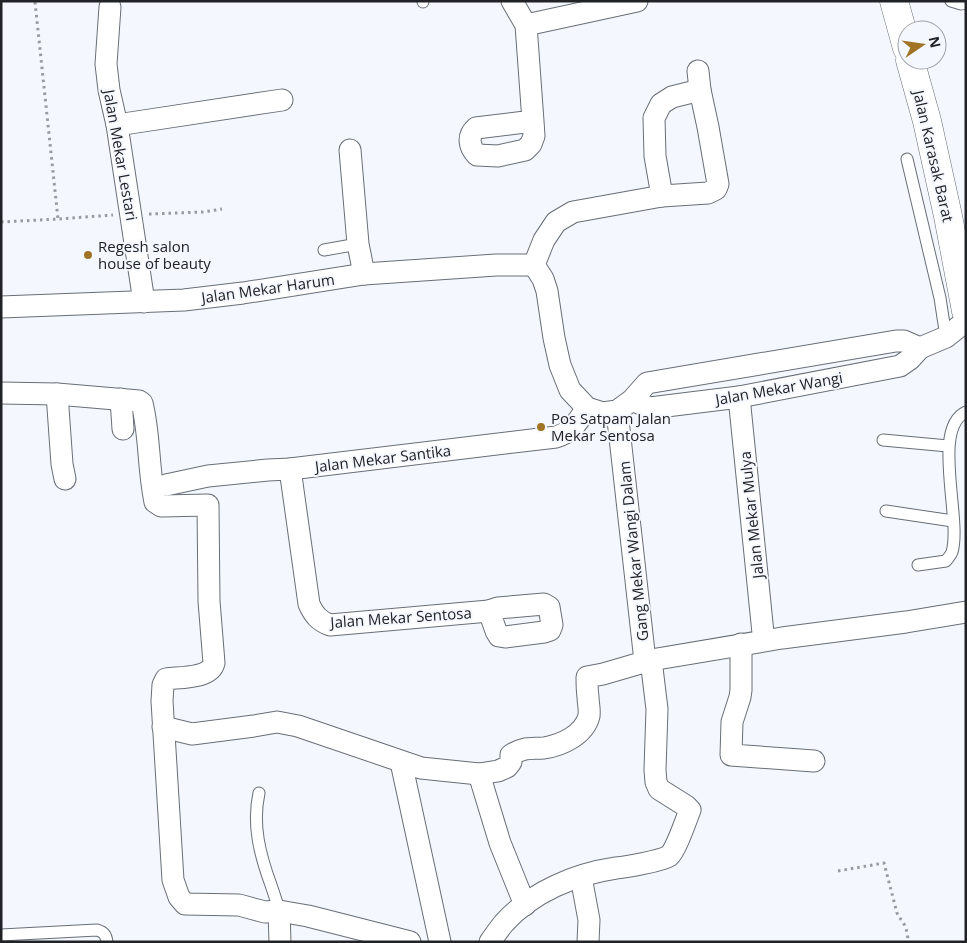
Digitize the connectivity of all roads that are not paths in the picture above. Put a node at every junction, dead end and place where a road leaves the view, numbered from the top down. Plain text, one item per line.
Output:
1 (512, 1) edge
2 (638, 1) edge
3 (894, 1) edge
4 (951, 1) edge
5 (966, 3) edge
6 (110, 7) dead end
7 (899, 20) edge
8 (526, 24) junction
9 (913, 70) edge
10 (282, 100) dead end
11 (534, 121) dead end
12 (117, 125) junction
13 (350, 150) dead end
14 (907, 159) dead end
15 (662, 196) junction
16 (358, 244) junction
17 (324, 250) dead end
18 (534, 264) junction
19 (364, 274) junction
20 (144, 302) junction
21 (1, 306) edge
22 (966, 311) edge
23 (966, 321) edge
24 (946, 337) junction
25 (877, 345) junction
26 (920, 348) junction
27 (880, 369) junction
28 (1, 393) edge
29 (58, 394) junction
30 (739, 397) junction
31 (122, 399) junction
32 (625, 405) junction
33 (587, 408) junction
34 (966, 412) edge
35 (123, 429) dead end
36 (883, 440) dead end
37 (948, 446) junction
38 (290, 469) junction
39 (65, 479) dead end
40 (166, 485) dead end
41 (886, 511) dead end
42 (954, 521) junction
43 (918, 565) dead end
44 (489, 611) dead end
45 (966, 612) edge
46 (763, 634) dead end
47 (741, 644) junction
48 (648, 660) junction
49 (164, 733) junction
50 (814, 761) dead end
51 (403, 768) junction
52 (479, 774) junction
53 (259, 793) dead end
54 (580, 877) junction
55 (525, 905) junction
56 (279, 911) junction
57 (1, 935) edge
58 (107, 942) edge
59 (280, 942) edge
60 (410, 942) edge
61 (440, 942) edge
62 (490, 942) edge
63 (588, 942) edge

1 - 8 street
2 - 8 street
3 - 7 street
4 - 5 lane
6 - 12 street, Jalan Mekar Lestari
8 - 11 street
9 - 22 street, Jalan Karasak Barat
10 - 12 street
12 - 20 street, Jalan Mekar Lestari
13 - 16 street
14 - 24 lane
15 - 15 street
15 - 18 street
16 - 17 lane
16 - 19 street
18 - 19 street, Jalan Mekar Harum
18 - 33 street
19 - 20 street, Jalan Mekar Harum
20 - 21 street, Jalan Mekar Harum
23 - 24 street, Jalan Mekar Wangi
24 - 26 street, Jalan Mekar Wangi
25 - 26 street, Jalan Mekar Wangi
25 - 27 street
25 - 32 street, Jalan Mekar Wangi
26 - 27 street, Jalan Mekar Wangi
27 - 30 street, Jalan Mekar Wangi
28 - 29 street
29 - 31 street
29 - 39 street
30 - 32 street, Jalan Mekar Wangi
30 - 46 street, Jalan Mekar Mulya
31 - 35 street
31 - 49 street
32 - 33 street, Jalan Mekar Wangi
32 - 48 street, Gang Mekar Wangi Dalam
33 - 38 street, Jalan Mekar Santika
34 - 37 lane
36 - 37 lane
37 - 42 lane
38 - 40 street, Jalan Mekar Santika
38 - 44 street, Jalan Mekar Sentosa
41 - 42 lane
42 - 43 lane
45 - 47 street
47 - 48 street
47 - 50 street
48 - 52 street
48 - 54 street, Gang Mekar Wangi Dalam
49 - 51 street
49 - 56 street
51 - 52 street
51 - 61 street
52 - 55 street
53 - 56 lane
54 - 55 street
54 - 63 street
55 - 62 street
56 - 59 street
56 - 60 street
57 - 58 lane

